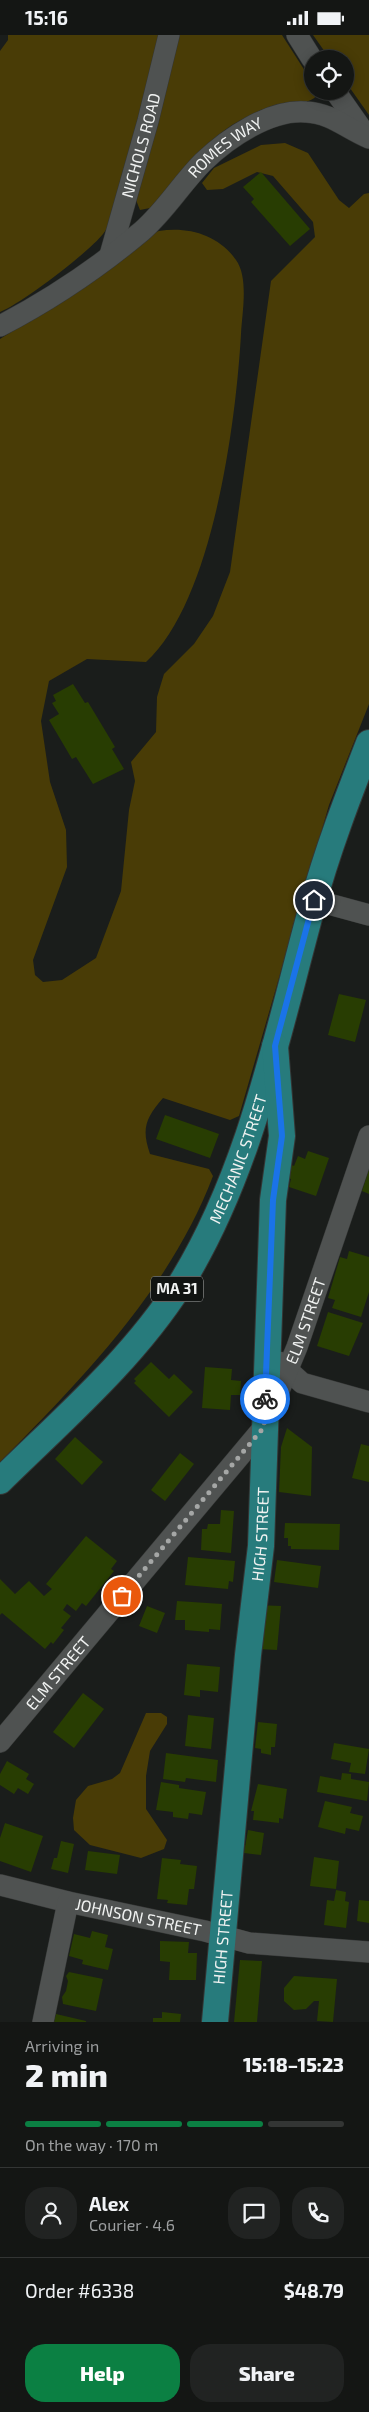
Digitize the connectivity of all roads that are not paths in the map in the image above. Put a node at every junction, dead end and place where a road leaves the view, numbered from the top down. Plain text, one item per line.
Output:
1 (170, 35) edge
2 (297, 35) edge
3 (306, 50) edge
4 (342, 100) edge
5 (369, 138) edge
6 (110, 255) junction
7 (0, 326) edge
8 (369, 743) edge
9 (362, 781) edge
10 (314, 900) junction
11 (369, 915) edge
12 (275, 1046) junction
13 (369, 1136) edge
14 (267, 1339) junction
15 (287, 1371) junction
16 (312, 1386) junction
17 (369, 1402) edge
18 (264, 1427) junction
19 (0, 1481) edge
20 (0, 1742) edge
21 (0, 1885) edge
22 (68, 1902) junction
23 (224, 1937) junction
24 (369, 1952) edge
25 (43, 2022) edge
26 (215, 2022) edge

1 - 6 street, NICHOLS ROAD
2 - 3 street
4 - 5 street
5 - 6 street, ROMES WAY
6 - 7 street, ROMES WAY
8 - 9 main road, MECHANIC STREET / MA 31
9 - 10 main road, MECHANIC STREET / MA 31
10 - 11 street
10 - 12 main road, MECHANIC STREET / MA 31
12 - 14 main road, HIGH STREET
12 - 19 main road, MECHANIC STREET / MA 31
13 - 15 street, ELM STREET
14 - 15 street
14 - 18 main road, HIGH STREET
15 - 16 street
15 - 18 street, ELM STREET
16 - 17 street
16 - 18 street
18 - 20 street, ELM STREET
18 - 23 main road, HIGH STREET
21 - 22 street, JOHNSON STREET
22 - 23 street, JOHNSON STREET
22 - 25 street
23 - 24 street, JOHNSON STREET
23 - 26 main road, HIGH STREET

